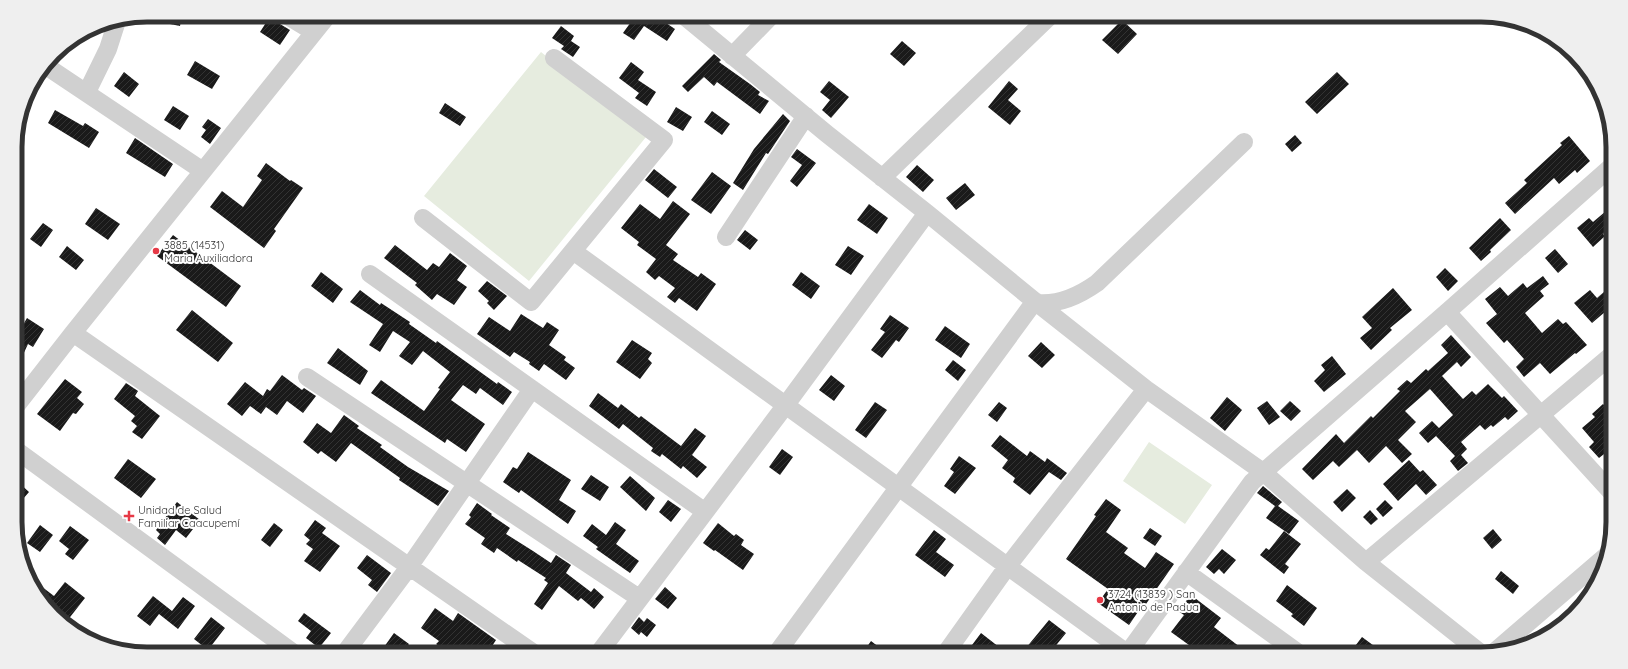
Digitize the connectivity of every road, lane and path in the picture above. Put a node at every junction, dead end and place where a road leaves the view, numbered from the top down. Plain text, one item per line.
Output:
1 (298, 22) edge
2 (322, 22) edge
3 (691, 22) edge
4 (765, 22) edge
5 (1044, 22) edge
6 (115, 26) edge
7 (314, 32) junction
8 (732, 56) junction
9 (554, 58) dead end
10 (50, 69) edge
11 (87, 92) junction
12 (806, 116) junction
13 (1244, 142) dead end
14 (203, 171) junction
15 (1606, 171) edge
16 (882, 178) junction
17 (927, 212) junction
18 (423, 218) dead end
19 (726, 237) dead end
20 (572, 251) junction
21 (370, 274) dead end
22 (1036, 302) junction
23 (1447, 312) junction
24 (73, 333) junction
25 (1606, 359) edge
26 (307, 377) dead end
27 (532, 389) junction
28 (1146, 389) junction
29 (22, 398) edge
30 (785, 406) junction
31 (1541, 415) junction
32 (22, 454) edge
33 (1263, 472) junction
34 (467, 483) junction
35 (1606, 486) edge
36 (898, 488) junction
37 (704, 511) junction
38 (1599, 561) edge
39 (1366, 562) junction
40 (409, 567) junction
41 (1008, 567) junction
42 (1186, 572) junction
43 (639, 598) junction
44 (1502, 645) edge
45 (285, 647) edge
46 (349, 647) edge
47 (525, 647) edge
48 (603, 647) edge
49 (781, 647) edge
50 (950, 647) edge
51 (1117, 647) edge
52 (1132, 647) edge
53 (1290, 647) edge
54 (1473, 647) edge

1 - 7 street
2 - 7 street
3 - 8 street
4 - 8 street
5 - 16 street
6 - 11 street
7 - 14 street
8 - 12 street
9 - 20 street
10 - 11 street
11 - 14 street
12 - 16 street
12 - 19 street
13 - 22 street
14 - 24 street
15 - 23 street
16 - 17 street
17 - 22 street
17 - 30 street
18 - 20 street
20 - 30 street
21 - 27 street
22 - 28 street
22 - 36 street
23 - 31 street
23 - 33 street
24 - 29 street
24 - 40 street
25 - 31 street
26 - 34 street
27 - 34 street
27 - 37 street
28 - 33 street
28 - 41 street
30 - 36 street
30 - 37 street
31 - 35 street
31 - 39 street
32 - 45 street
33 - 39 street
33 - 42 street
34 - 40 street
34 - 43 street
36 - 41 street
36 - 49 street
37 - 43 street
38 - 44 street
39 - 54 street
40 - 46 street
40 - 47 street
41 - 50 street
41 - 51 street
42 - 52 street
42 - 53 street
43 - 48 street

